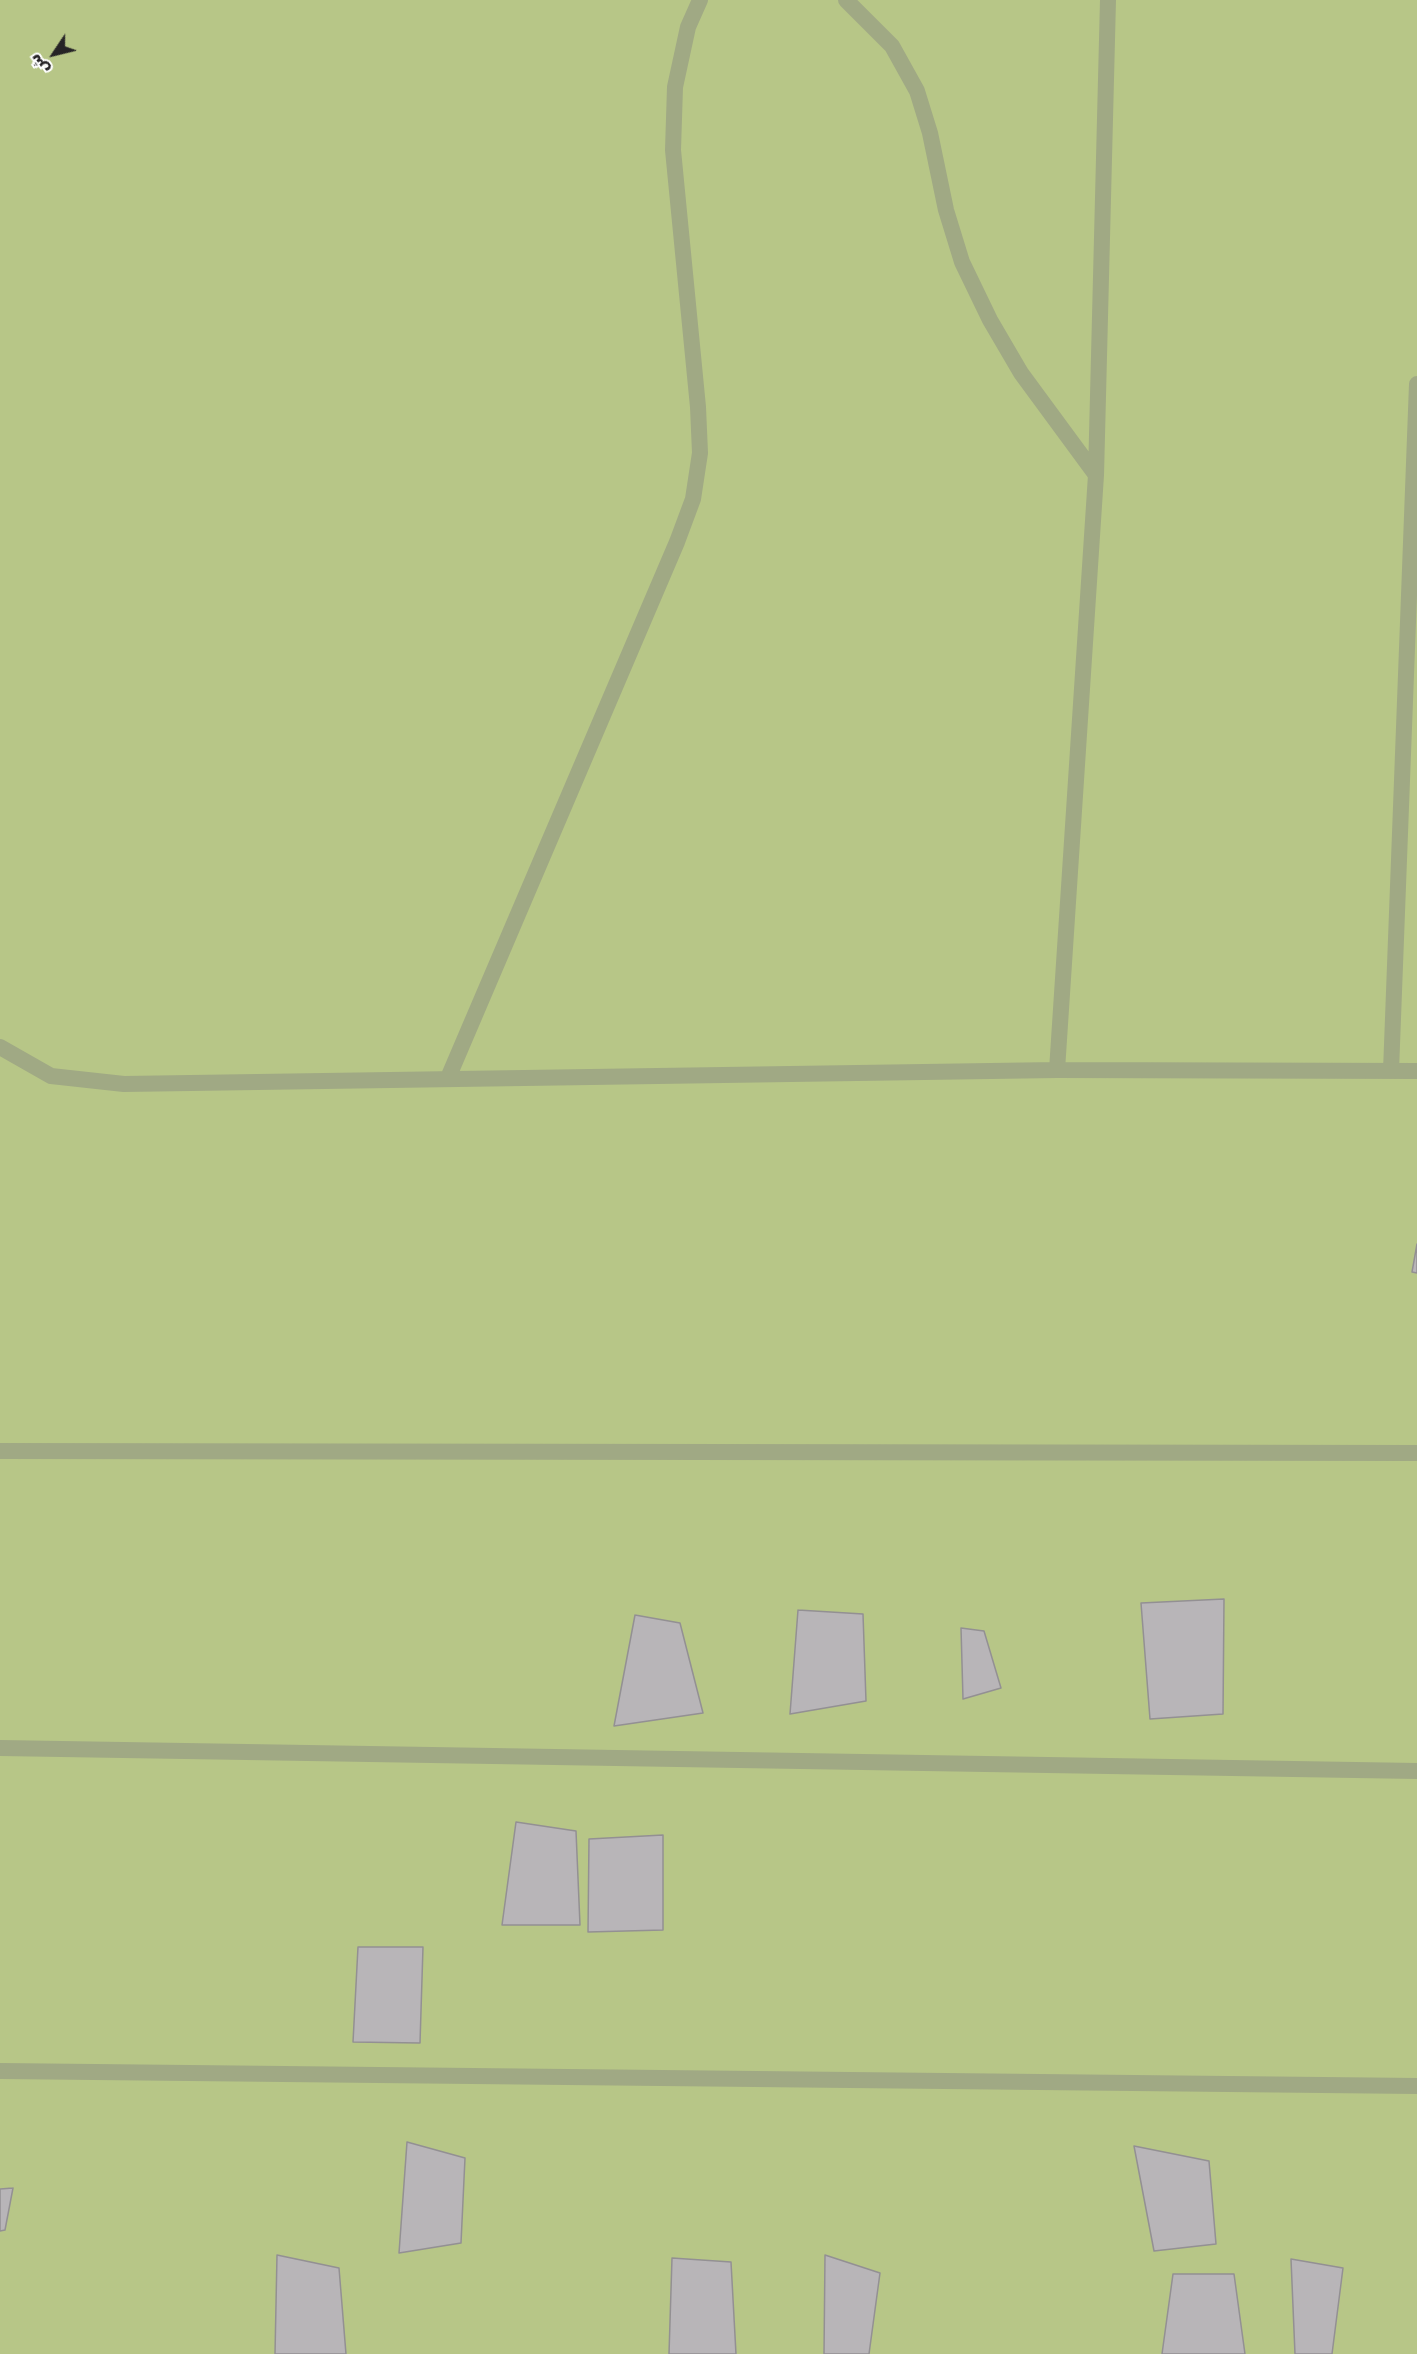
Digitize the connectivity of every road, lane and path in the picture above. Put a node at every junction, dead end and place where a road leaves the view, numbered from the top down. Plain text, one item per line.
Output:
1 (700, 0) edge
2 (846, 0) edge
3 (1108, 0) edge
4 (1417, 384) edge
5 (1096, 475) junction
6 (1410, 743) edge
7 (0, 1047) edge
8 (1057, 1070) junction
9 (1391, 1071) junction
10 (1417, 1071) edge
11 (448, 1078) junction
12 (0, 1451) edge
13 (1417, 1453) edge
14 (0, 1748) edge
15 (1417, 1771) edge
16 (0, 2071) edge
17 (1417, 2086) edge

1 - 11 street
2 - 5 street
3 - 5 street
4 - 6 street
5 - 8 street
6 - 9 street
7 - 11 street
8 - 9 street
8 - 11 street
9 - 10 street
12 - 13 street
14 - 15 street
16 - 17 street

